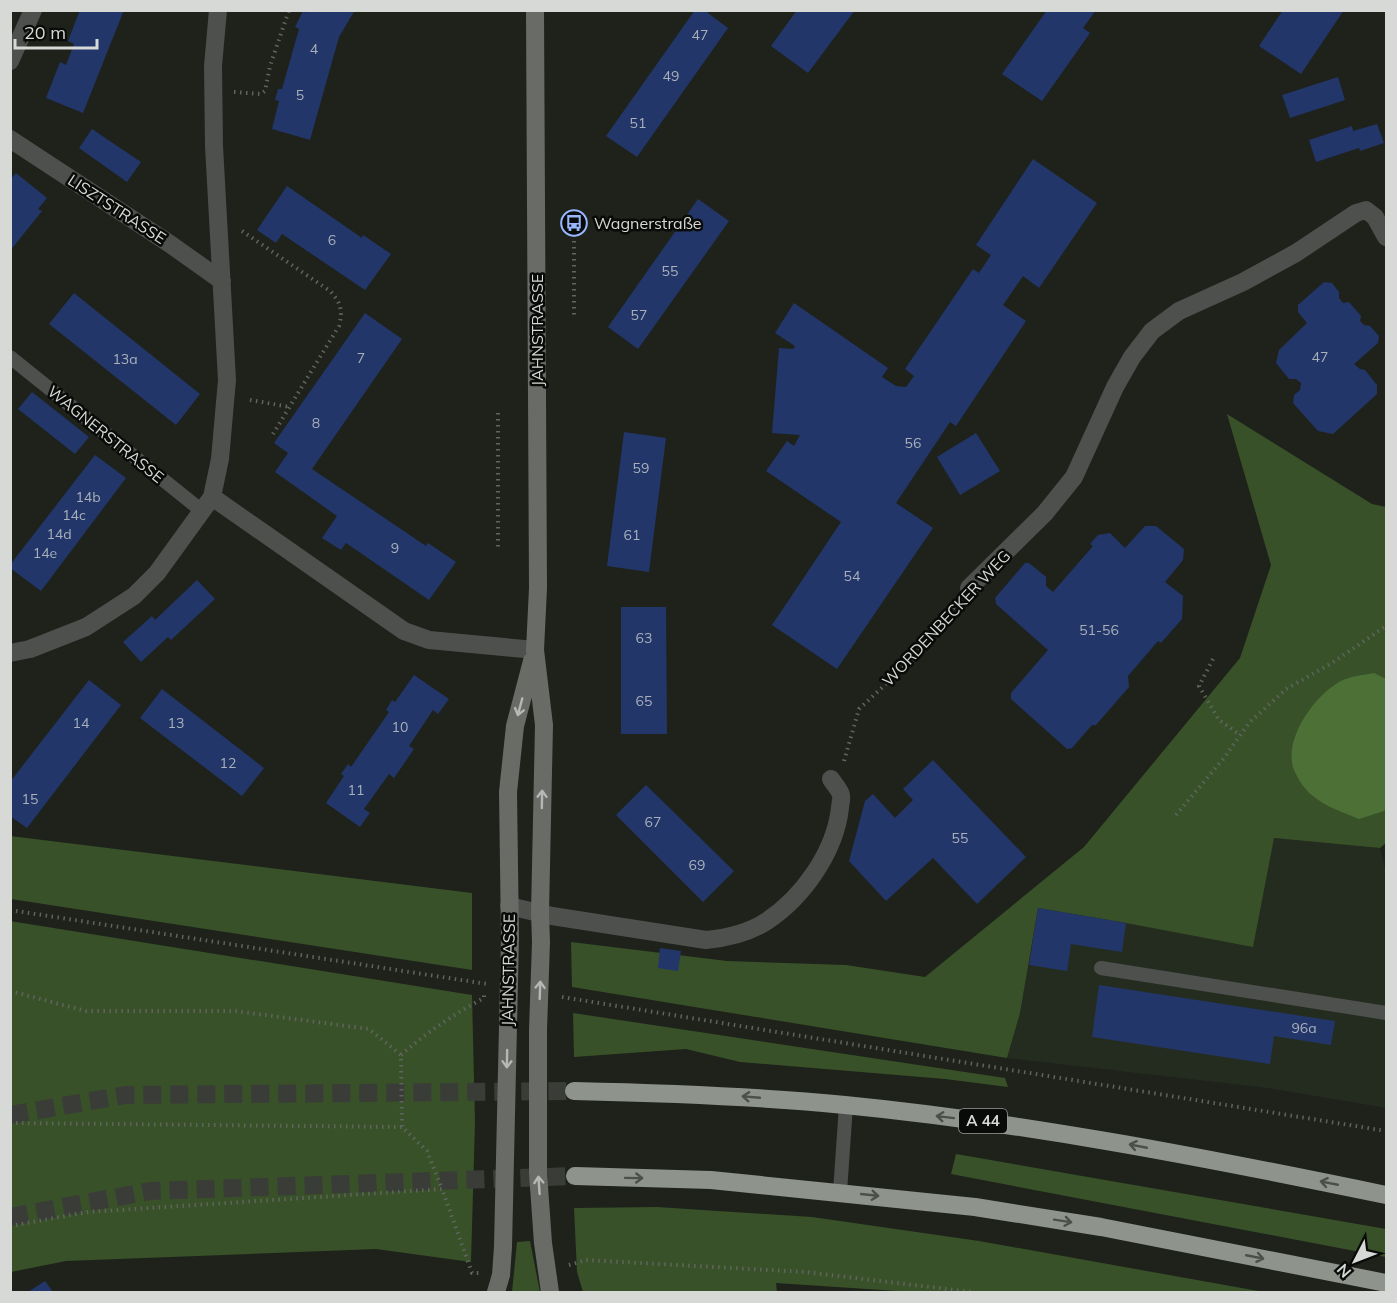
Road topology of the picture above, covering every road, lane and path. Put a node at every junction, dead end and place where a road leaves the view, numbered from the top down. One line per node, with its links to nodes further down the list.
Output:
1 (33, 10): 5 (street)
2 (218, 10): 11 (street)
3 (289, 10): 6 (path)
4 (535, 10): 22 (street, JAHNSTRASSE)
5 (10, 61)
6 (232, 92)
7 (10, 139): 11 (street, LISZTSTRASSE)
8 (574, 223): 12 (path)
9 (239, 229): 15 (path)
10 (1386, 237): 20 (street, WORDENBECKER WEG)
11 (222, 282): 18 (street)
12 (574, 319)
13 (10, 357): 18 (lane, WAGNERSTRASSE)
14 (250, 400): 15 (path)
15 (290, 407): 17 (path)
16 (498, 413): 19 (path)
17 (273, 434)
18 (207, 504): 22 (street, WAGNERSTRASSE); 23 (street)
19 (498, 547)
20 (969, 588): 26 (path, WORDENBECKER WEG)
21 (1385, 627): 25 (path)
22 (535, 650): 28 (street, JAHNSTRASSE, one-way to 28); 29 (street, JAHNSTRASSE, one-way to 22)
23 (10, 653)
24 (1213, 659): 25 (path)
25 (1240, 735): 27 (path)
26 (831, 779): 29 (street)
27 (1176, 815)
28 (509, 906): 29 (street); 49 (street, JAHNSTRASSE, one-way to 49)
29 (540, 913): 50 (street, JAHNSTRASSE, one-way to 29)
30 (1101, 968): 33 (lane)
31 (485, 984): 34 (path)
32 (10, 991): 34 (path)
33 (1386, 1013)
34 (401, 1055): 39 (path)
35 (991, 1068): 40 (path)
36 (574, 1091): 37 (highway, A 44, one-way to 36)
37 (846, 1105): 43 (lane); 44 (highway, A 44, one-way to 37)
38 (10, 1123): 39 (path)
39 (402, 1127): 42 (path)
40 (1386, 1131)
41 (575, 1176): 43 (highway, one-way to 43)
42 (442, 1189): 45 (path); 47 (path)
43 (840, 1192): 48 (highway, one-way to 48)
44 (1386, 1195)
45 (10, 1226)
46 (568, 1265): 51 (path)
47 (480, 1273)
48 (1386, 1283)
49 (496, 1293)
50 (550, 1293)
51 (972, 1293)

